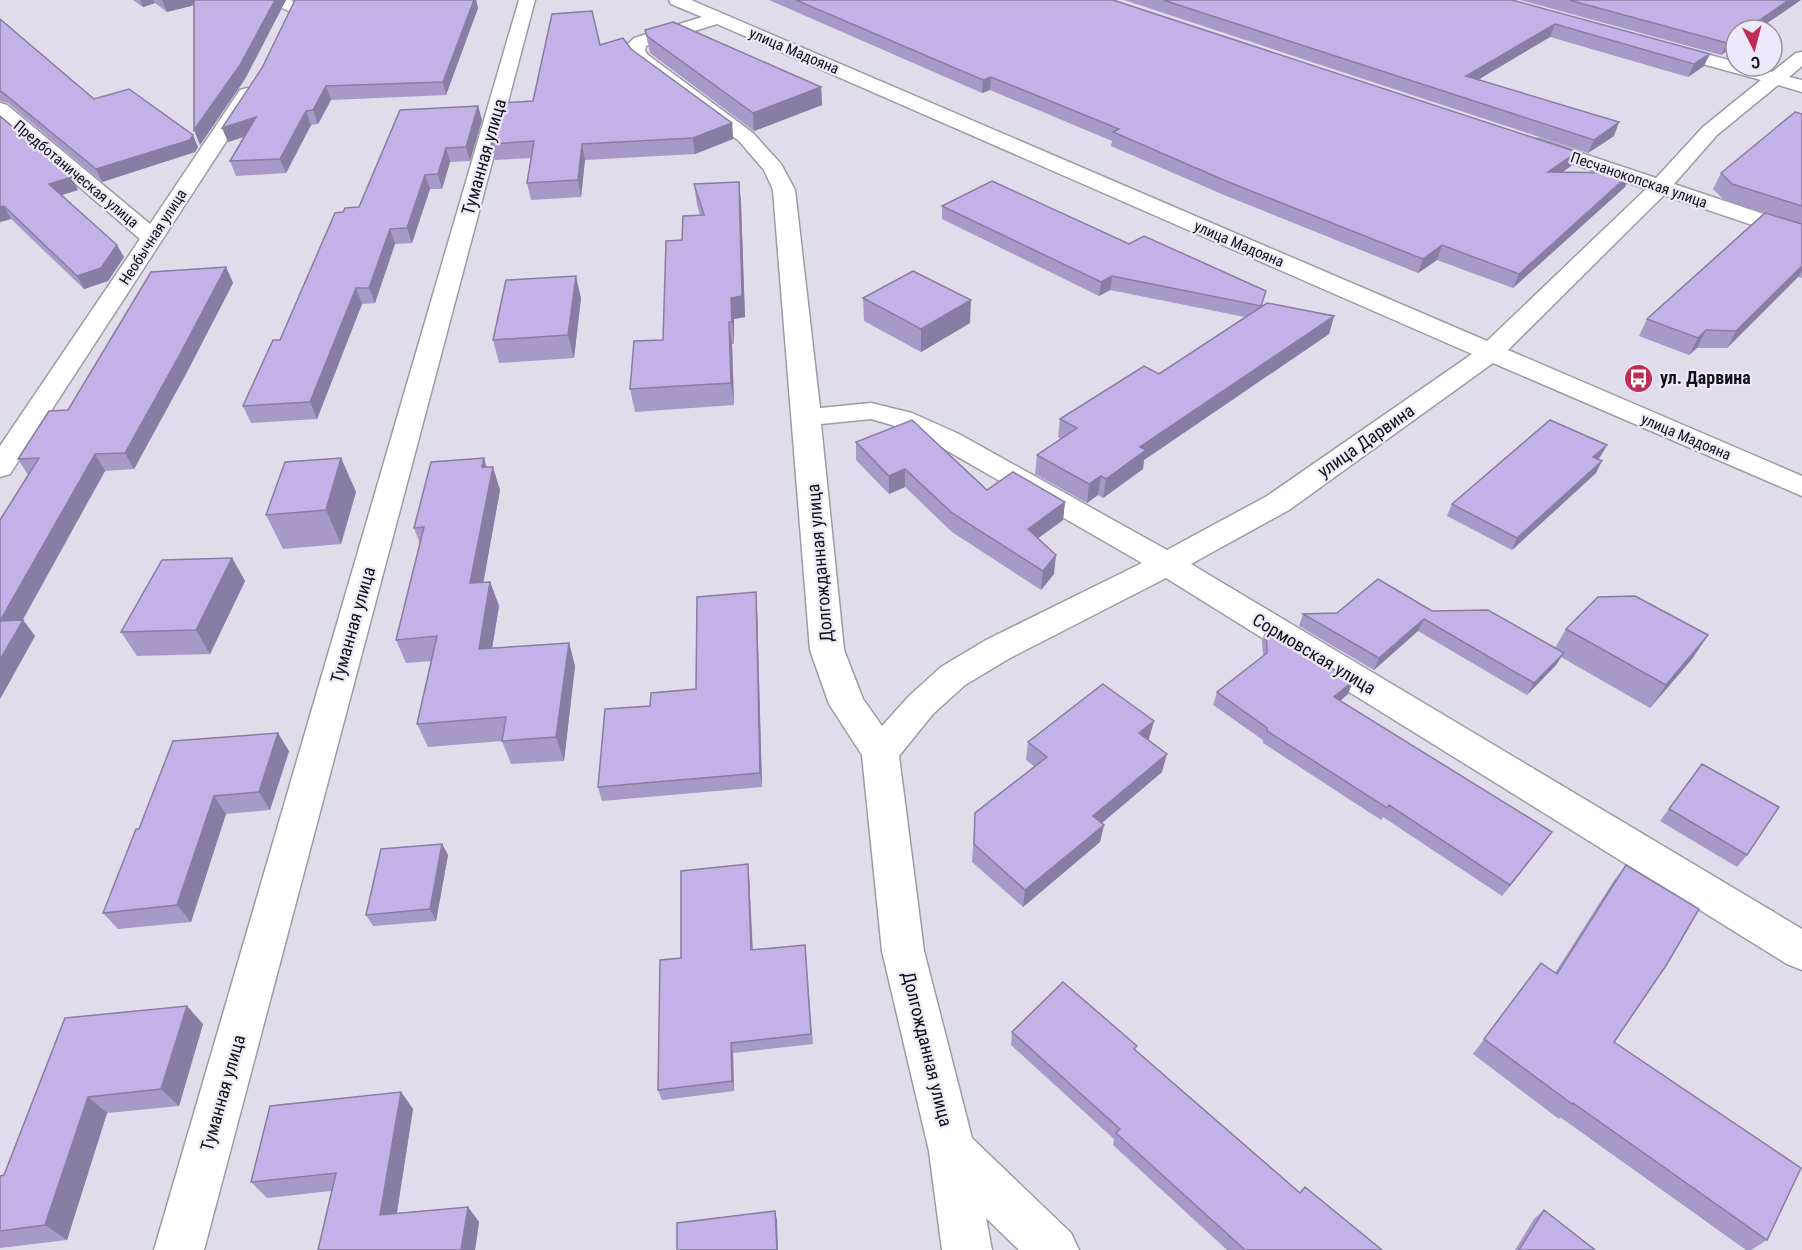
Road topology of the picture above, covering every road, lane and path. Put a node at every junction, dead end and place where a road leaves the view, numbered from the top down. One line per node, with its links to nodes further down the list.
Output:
1 (527, 0): 26 (street, Туманная улица)
2 (677, 0): 4 (street, улица Мадояна)
3 (290, 3): 5 (street)
4 (717, 18): 18 (street, улица Мадояна); 19 (street, Долгожданная улица)
5 (283, 28)
6 (1650, 44): 8 (street)
7 (1802, 57): 9 (street, улица Дарвина)
8 (1724, 64)
9 (1784, 70)
10 (1774, 78): 12 (street); 15 (street, улица Дарвина)
11 (256, 80): 17 (street, Необычная улица)
12 (1802, 86)
13 (0, 109): 17 (street, Предботаническая улица)
14 (1514, 137): 15 (street, Песчанокопская улица)
15 (1659, 188): 16 (street, Песчанокопская улица); 18 (street, улица Дарвина)
16 (1802, 235)
17 (153, 239): 20 (street, Необычная улица)
18 (1490, 353): 21 (street, улица Мадояна); 22 (street, улица Дарвина)
19 (807, 417): 22 (street, Сормовская улица); 23 (street, Долгожданная улица)
20 (0, 468)
21 (1802, 487)
22 (1167, 564): 23 (street, улица Дарвина); 24 (street, Сормовская улица)
23 (880, 753): 25 (street, Долгожданная улица)
24 (1802, 951)
25 (952, 1151): 27 (street, Долгожданная улица); 28 (street)
26 (179, 1250)
27 (967, 1250)
28 (1054, 1250)

